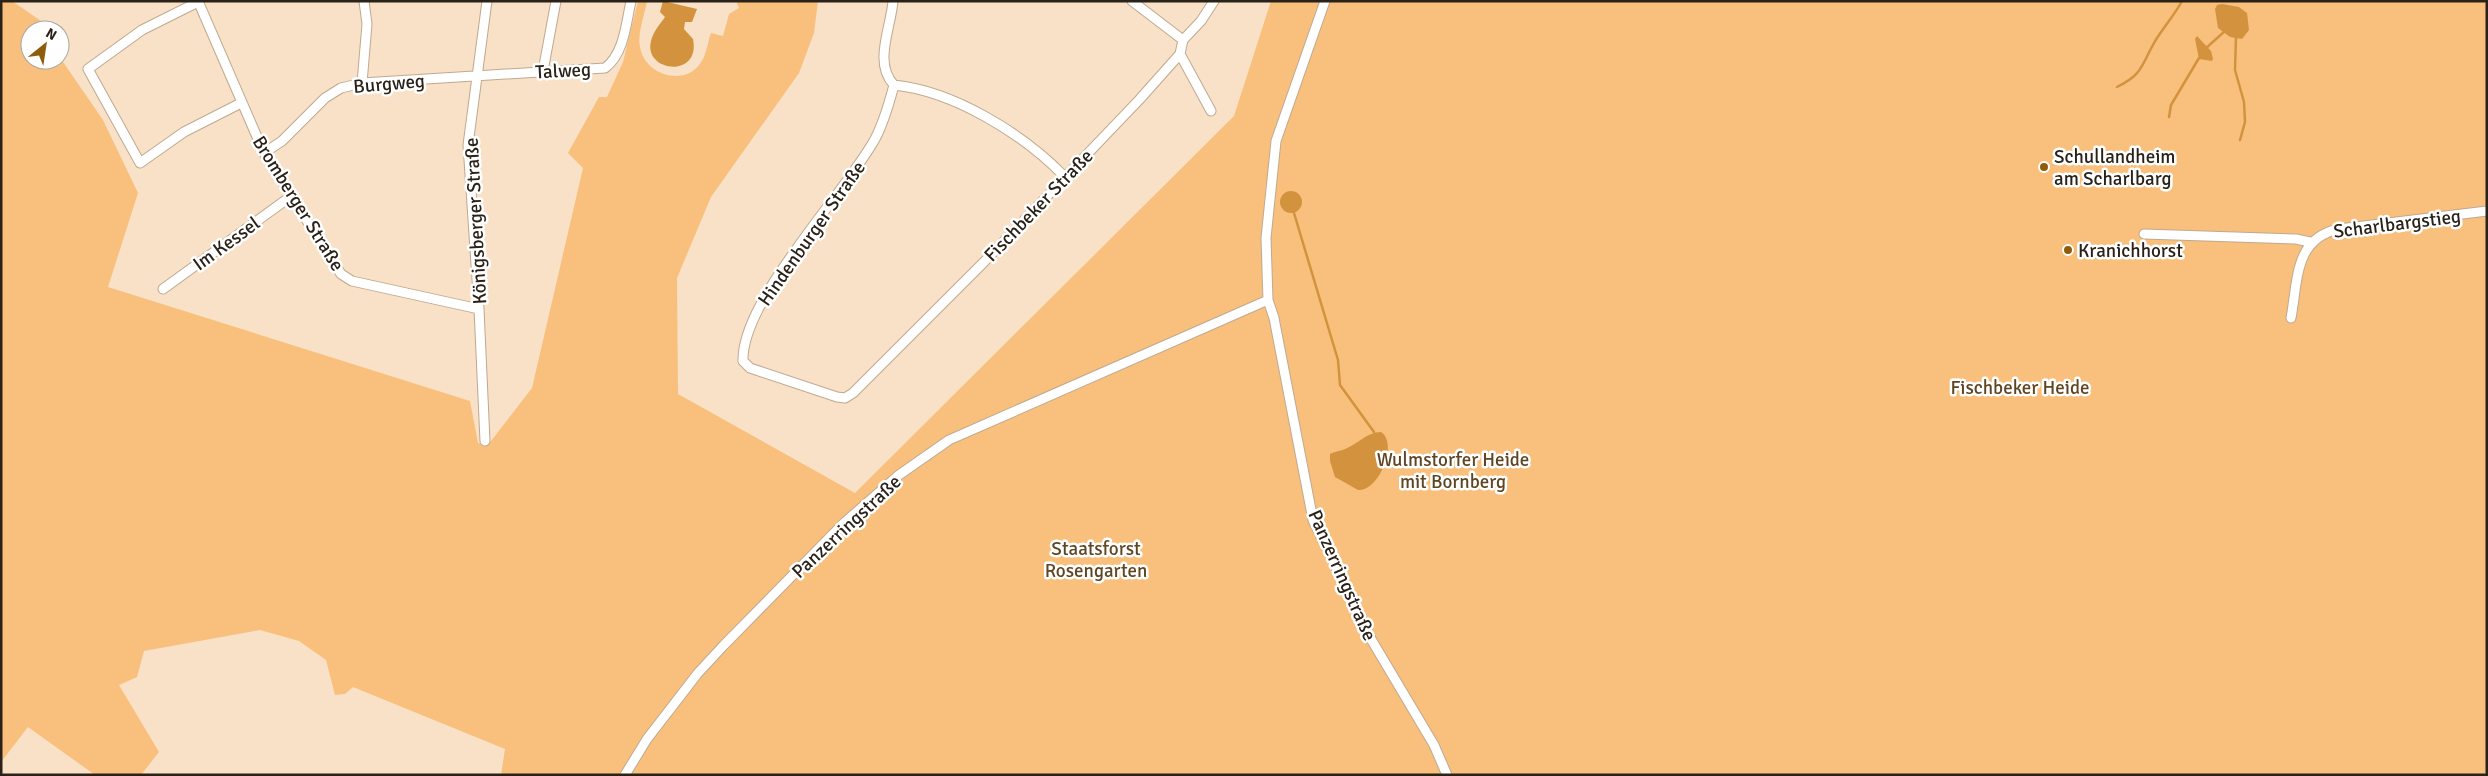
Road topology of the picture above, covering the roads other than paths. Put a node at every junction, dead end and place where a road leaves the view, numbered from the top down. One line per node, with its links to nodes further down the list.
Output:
1 (364, 1): 14 (street)
2 (487, 1): 13 (street, Königsberger Straße)
3 (556, 1): 12 (street)
4 (631, 1): 12 (street, Talweg)
5 (893, 1): 15 (street)
6 (1132, 1): 10 (street)
7 (1214, 1): 10 (street, Fischbeker Straße)
8 (1326, 1): 25 (street, Panzerringstraße)
9 (198, 2): 16 (street, Bromberger Straße); 16 (street)
10 (1183, 40): 11 (street, Fischbeker Straße)
11 (1180, 54): 17 (street); 19 (street, Fischbeker Straße)
12 (543, 70): 13 (street, Talweg)
13 (477, 76): 14 (street, Burgweg); 26 (street, Königsberger Straße)
14 (362, 83): 18 (street, Burgweg)
15 (894, 85): 19 (street); 28 (street, Hindenburger Straße)
16 (241, 103): 18 (street, Bromberger Straße)
17 (1211, 111)
18 (264, 153): 20 (street, Bromberger Straße)
19 (1064, 176): 28 (street, Fischbeker Straße)
20 (290, 197): 24 (street, Im Kessel); 26 (street, Bromberger Straße)
21 (2487, 211): 23 (street, Scharlbargstieg)
22 (2144, 234): 23 (street, Scharlbargstieg)
23 (2310, 242): 27 (street, Scharlbargstieg)
24 (163, 289)
25 (1268, 300): 30 (street, Panzerringstraße); 31 (street, Panzerringstraße)
26 (480, 309): 29 (street, Königsberger Straße)
27 (2291, 318)
28 (845, 398)
29 (485, 441)
30 (626, 775)
31 (1447, 775)

